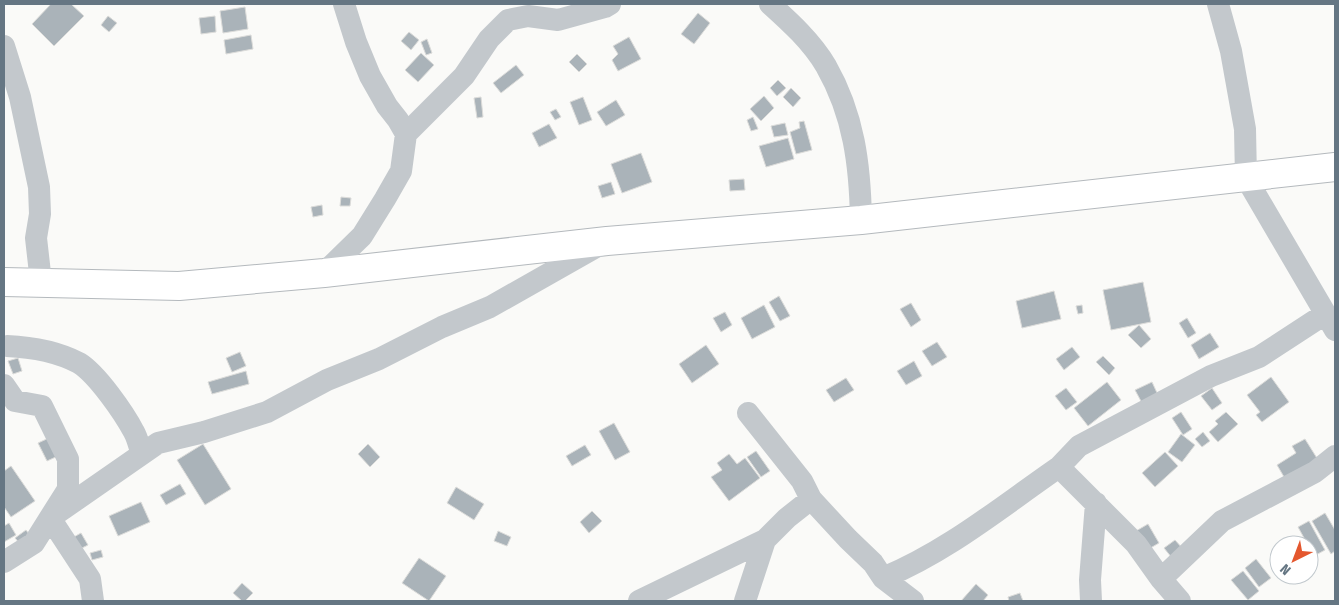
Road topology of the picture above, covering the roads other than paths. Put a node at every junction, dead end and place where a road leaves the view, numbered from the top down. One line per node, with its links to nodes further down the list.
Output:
1 (344, 4): 6 (street)
2 (610, 4): 6 (street)
3 (770, 4): 9 (street)
4 (1218, 4): 8 (street)
5 (4, 46): 13 (street)
6 (406, 134): 11 (street)
7 (1335, 167): 8 (highway)
8 (1246, 178): 9 (highway); 14 (street)
9 (861, 220): 10 (highway)
10 (607, 241): 11 (highway); 18 (street)
11 (324, 272): 13 (highway)
12 (4, 282): 13 (highway)
13 (41, 282)
14 (1330, 322): 20 (street)
15 (5, 347): 18 (street)
16 (4, 385): 23 (street)
17 (748, 412): 21 (street)
18 (142, 454): 23 (street)
19 (1335, 456): 27 (street)
20 (1059, 467): 22 (street); 26 (street)
21 (811, 499): 24 (street); 26 (street)
22 (1096, 503): 27 (street); 32 (street)
23 (50, 518): 25 (street); 28 (street)
24 (765, 540): 29 (street); 30 (street)
25 (4, 562)
26 (882, 578): 31 (street)
27 (1161, 579): 33 (street)
28 (93, 601)
29 (639, 601)
30 (745, 601)
31 (913, 601)
32 (1091, 601)
33 (1180, 601)

